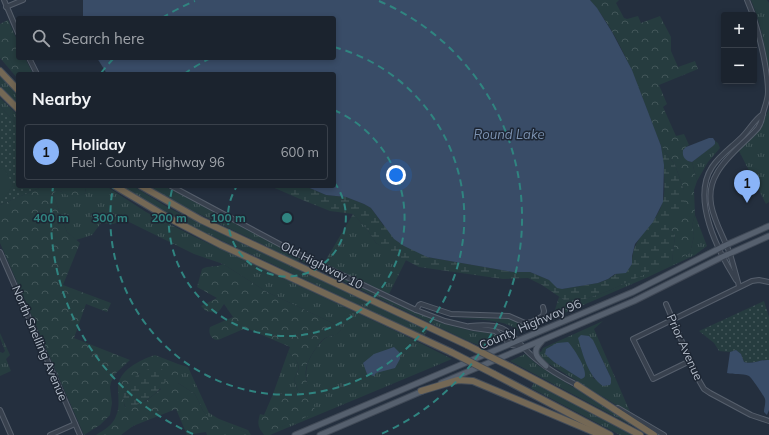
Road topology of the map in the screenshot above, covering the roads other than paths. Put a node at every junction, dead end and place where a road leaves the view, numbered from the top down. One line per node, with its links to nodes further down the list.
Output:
1 (4, 0): 4 (street)
2 (23, 0): 4 (street)
3 (747, 0): 5 (street)
4 (6, 7): 6 (street)
5 (752, 12)
6 (16, 29)
7 (757, 29): 14 (street)
8 (30, 60): 10 (street)
9 (0, 71): 11 (highway)
10 (36, 72)
11 (16, 88)
12 (0, 91): 13 (highway)
13 (16, 107)
14 (763, 114): 15 (street); 16 (street)
15 (723, 153): 16 (street); 23 (street)
16 (729, 158): 22 (street)
17 (118, 188): 54 (highway, bridge)
18 (145, 188): 55 (highway, bridge)
19 (175, 188): 31 (street, Old Highway 10)
20 (769, 226): 22 (main road, County Highway 96)
21 (769, 236): 25 (main road, County Highway 96)
22 (726, 246): 23 (main road, County Highway 96); 25 (street)
23 (719, 249): 26 (street); 35 (main road, County Highway 96)
24 (0, 252): 45 (street, North Snelling Avenue)
25 (729, 253): 26 (main road, County Highway 96); 28 (street)
26 (722, 256): 28 (street); 34 (main road, County Highway 96)
27 (769, 282): 28 (street)
28 (739, 286): 32 (street)
29 (666, 304): 32 (street, Prior Avenue)
30 (543, 307): 31 (street)
31 (416, 310): 33 (street, Old Highway 10)
32 (673, 320): 38 (street, Prior Avenue); 38 (street)
33 (468, 326): 35 (street, Old Highway 10); 36 (street, Old Highway 10)
34 (549, 337): 37 (main road, County Highway 96); 39 (main road)
35 (518, 340): 36 (main road, County Highway 96); 37 (street, Old Highway 10)
36 (509, 343): 37 (street, Old Highway 10); 51 (main road, County Highway 96)
37 (523, 347): 39 (street); 41 (main road, County Highway 96)
38 (690, 361): 44 (street, Prior Avenue)
39 (546, 366): 40 (street)
40 (577, 385): 46 (street); 47 (highway)
41 (421, 391): 52 (main road, County Highway 96); 53 (highway)
42 (0, 410): 48 (street)
43 (648, 419): 46 (street)
44 (769, 421)
45 (75, 424): 49 (street); 50 (street, North Snelling Avenue)
46 (645, 424): 47 (street)
47 (657, 434): 56 (street)
48 (11, 435)
49 (50, 435)
50 (80, 435)
51 (295, 435)
52 (320, 435)
53 (601, 435)
54 (610, 435)
55 (640, 435)
56 (664, 435)

